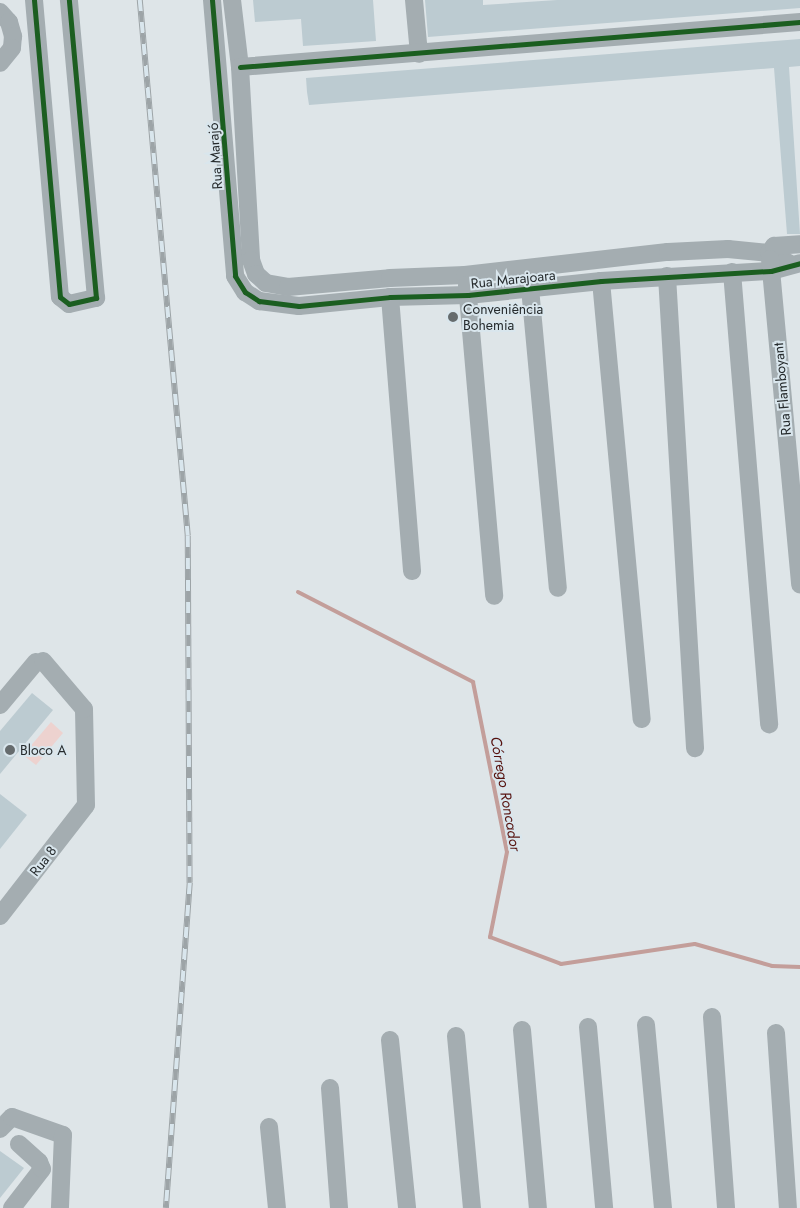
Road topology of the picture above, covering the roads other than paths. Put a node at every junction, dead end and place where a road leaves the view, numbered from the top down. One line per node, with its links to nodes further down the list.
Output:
1 (34, 0): 2 (street)
2 (69, 0)
3 (414, 0): 8 (street)
4 (232, 3): 5 (street); 10 (street)
5 (212, 4): 22 (street, Rua Marajó)
6 (0, 12): 9 (street)
7 (800, 22): 8 (street)
8 (419, 54): 10 (street)
9 (0, 63)
10 (240, 67): 18 (street)
11 (800, 244): 12 (street)
12 (770, 262): 13 (street); 14 (street, Rua Marajoara); 15 (street, Rua Marajoara); 24 (street, Rua Flamboyant)
13 (795, 263)
14 (732, 272): 16 (street, Rua Marajoara); 29 (street)
15 (465, 275): 18 (street, Rua Marajoara); 20 (street)
16 (668, 276): 17 (street, Rua Marajoara); 30 (street)
17 (602, 281): 19 (street, Rua Marajoara); 28 (street)
18 (266, 283): 22 (street)
19 (530, 288): 20 (street, Rua Marajoara); 25 (street)
20 (468, 295): 21 (street, Rua Marajoara); 26 (street)
21 (390, 297): 22 (street, Rua Marajoara); 23 (street)
22 (259, 301)
23 (412, 571)
24 (800, 585)
25 (558, 588)
26 (494, 596)
27 (0, 705): 31 (street, Rua 8)
28 (642, 719)
29 (768, 724)
30 (695, 748)
31 (0, 916)
32 (712, 1017): 52 (street)
33 (646, 1025): 51 (street)
34 (588, 1027): 50 (street)
35 (522, 1030): 49 (street)
36 (776, 1033): 53 (street)
37 (456, 1036): 48 (street)
38 (390, 1040): 47 (street)
39 (330, 1088): 46 (street)
40 (269, 1127): 45 (street)
41 (0, 1129): 44 (street)
42 (19, 1144): 43 (street)
43 (12, 1208)
44 (60, 1208)
45 (277, 1208)
46 (339, 1208)
47 (407, 1208)
48 (472, 1208)
49 (538, 1208)
50 (604, 1208)
51 (663, 1208)
52 (726, 1208)
53 (788, 1208)

